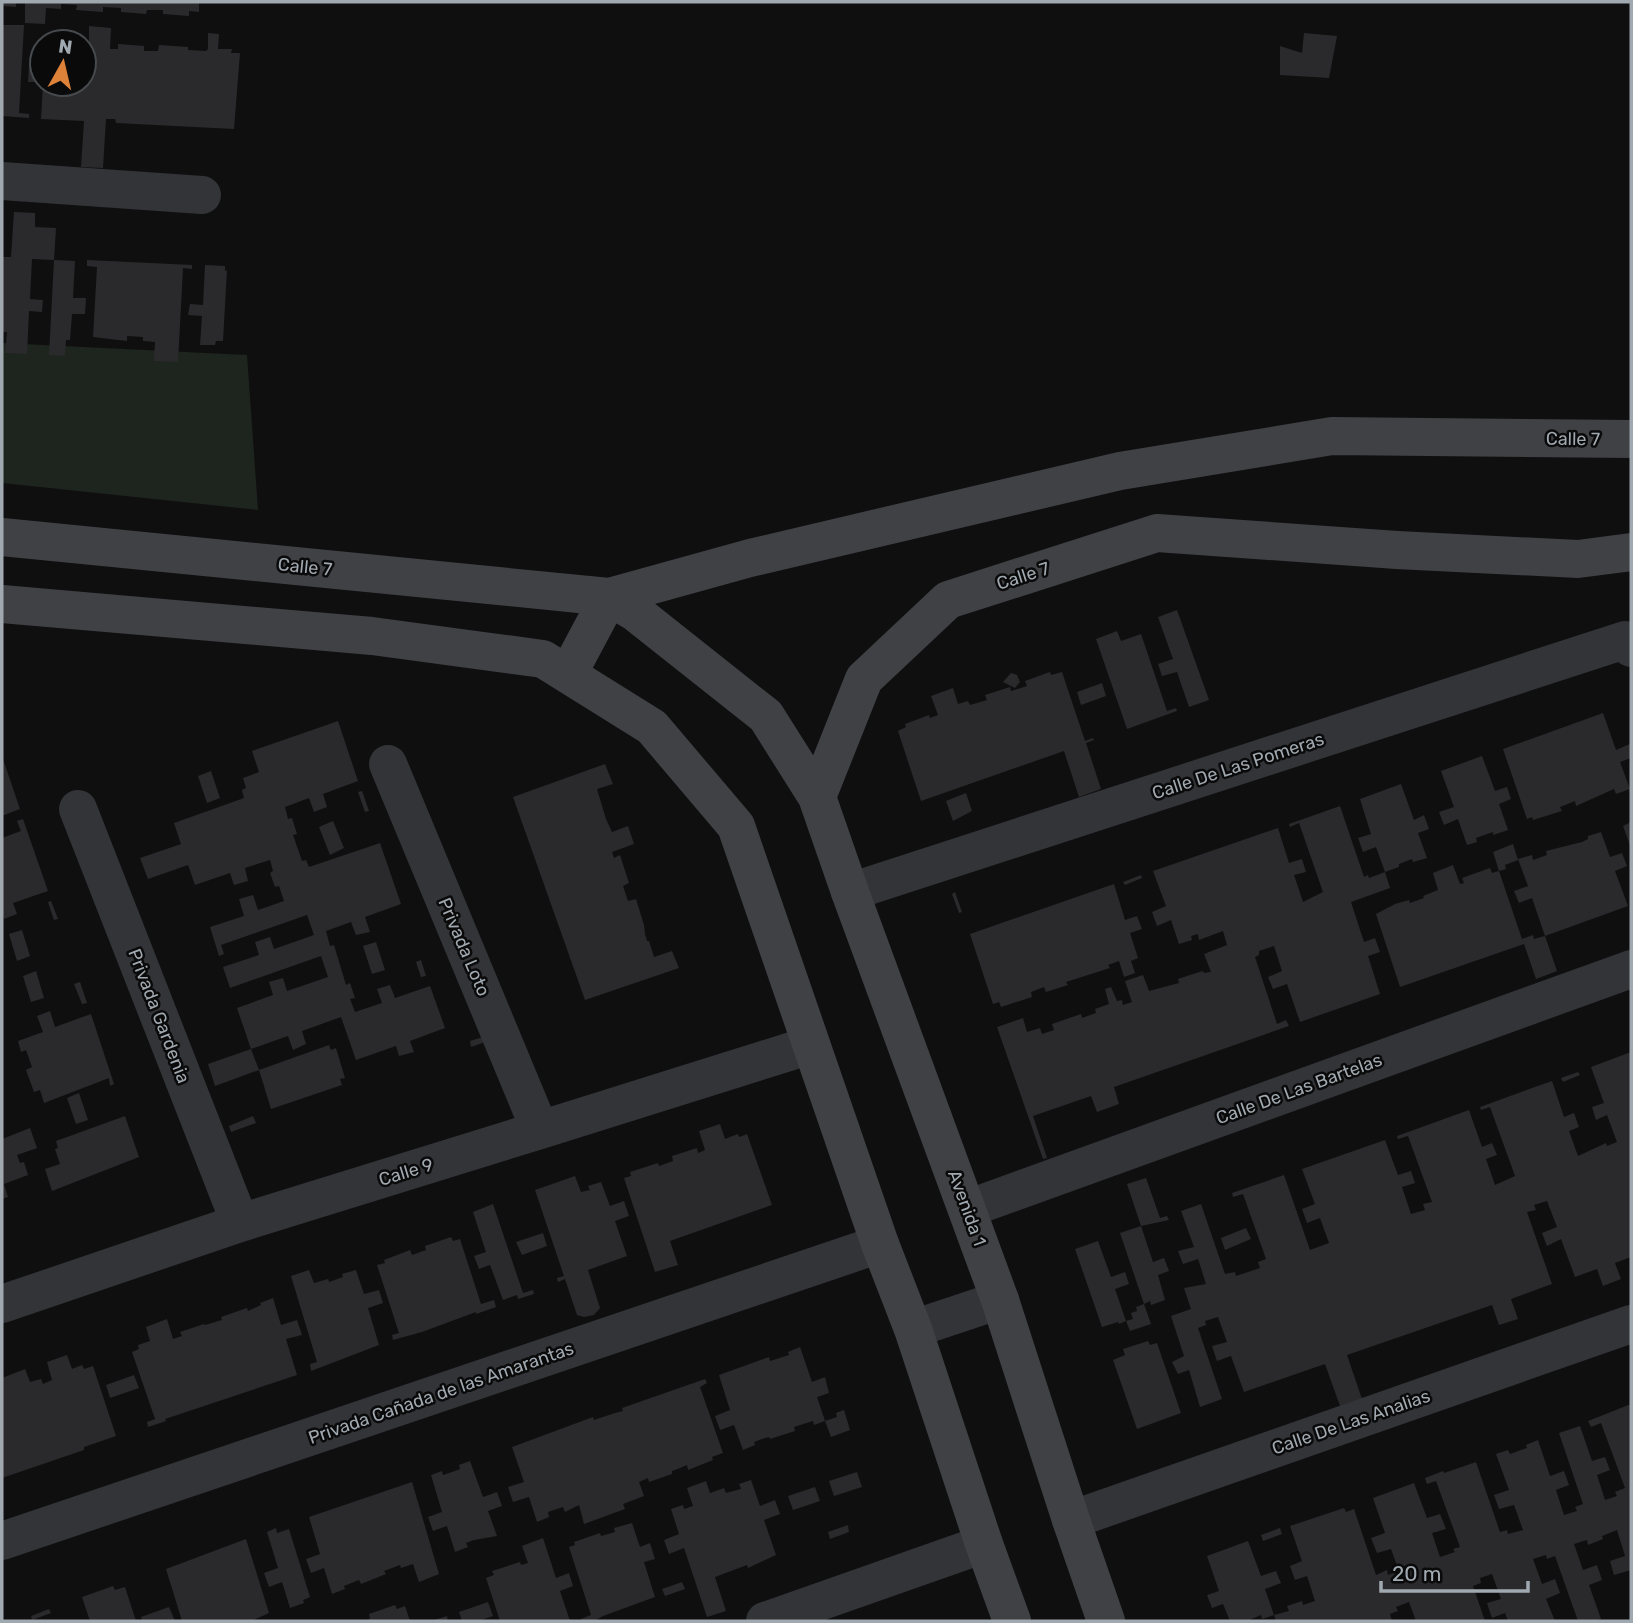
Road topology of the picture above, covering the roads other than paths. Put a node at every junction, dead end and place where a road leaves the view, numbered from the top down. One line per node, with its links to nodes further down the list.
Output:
1 (2, 181): 2 (street)
2 (201, 195)
3 (1631, 439): 6 (main road, Calle 7)
4 (2, 537): 6 (main road, Calle 7)
5 (1631, 552): 11 (main road, Calle 7)
6 (608, 597): 9 (main road); 11 (main road, Calle 7)
7 (2, 604): 9 (main road)
8 (1628, 644): 13 (street, Calle De Las Pomeras)
9 (568, 674): 15 (main road)
10 (388, 764): 16 (street, Privada Loto)
11 (817, 797): 13 (main road, Avenida 1)
12 (78, 809): 18 (street, Privada Gardenia)
13 (850, 891): 17 (main road, Avenida 1)
14 (1631, 970): 17 (street, Calle De Las Bartelas)
15 (811, 1045): 16 (street, Calle 9); 19 (main road)
16 (540, 1130): 18 (street, Calle 9)
17 (967, 1209): 20 (main road, Avenida 1)
18 (240, 1223): 21 (street, Calle 9)
19 (880, 1244): 23 (main road); 25 (street, Privada Cañada de las Amarantas)
20 (1000, 1300): 23 (street); 24 (main road, Avenida 1)
21 (2, 1304)
22 (1631, 1324): 24 (street, Calle De Las Analias)
23 (913, 1329): 26 (main road)
24 (1071, 1520): 29 (main road, Avenida 1)
25 (2, 1541)
26 (984, 1544): 27 (street); 28 (main road)
27 (765, 1621)
28 (1012, 1621)
29 (1106, 1621)

